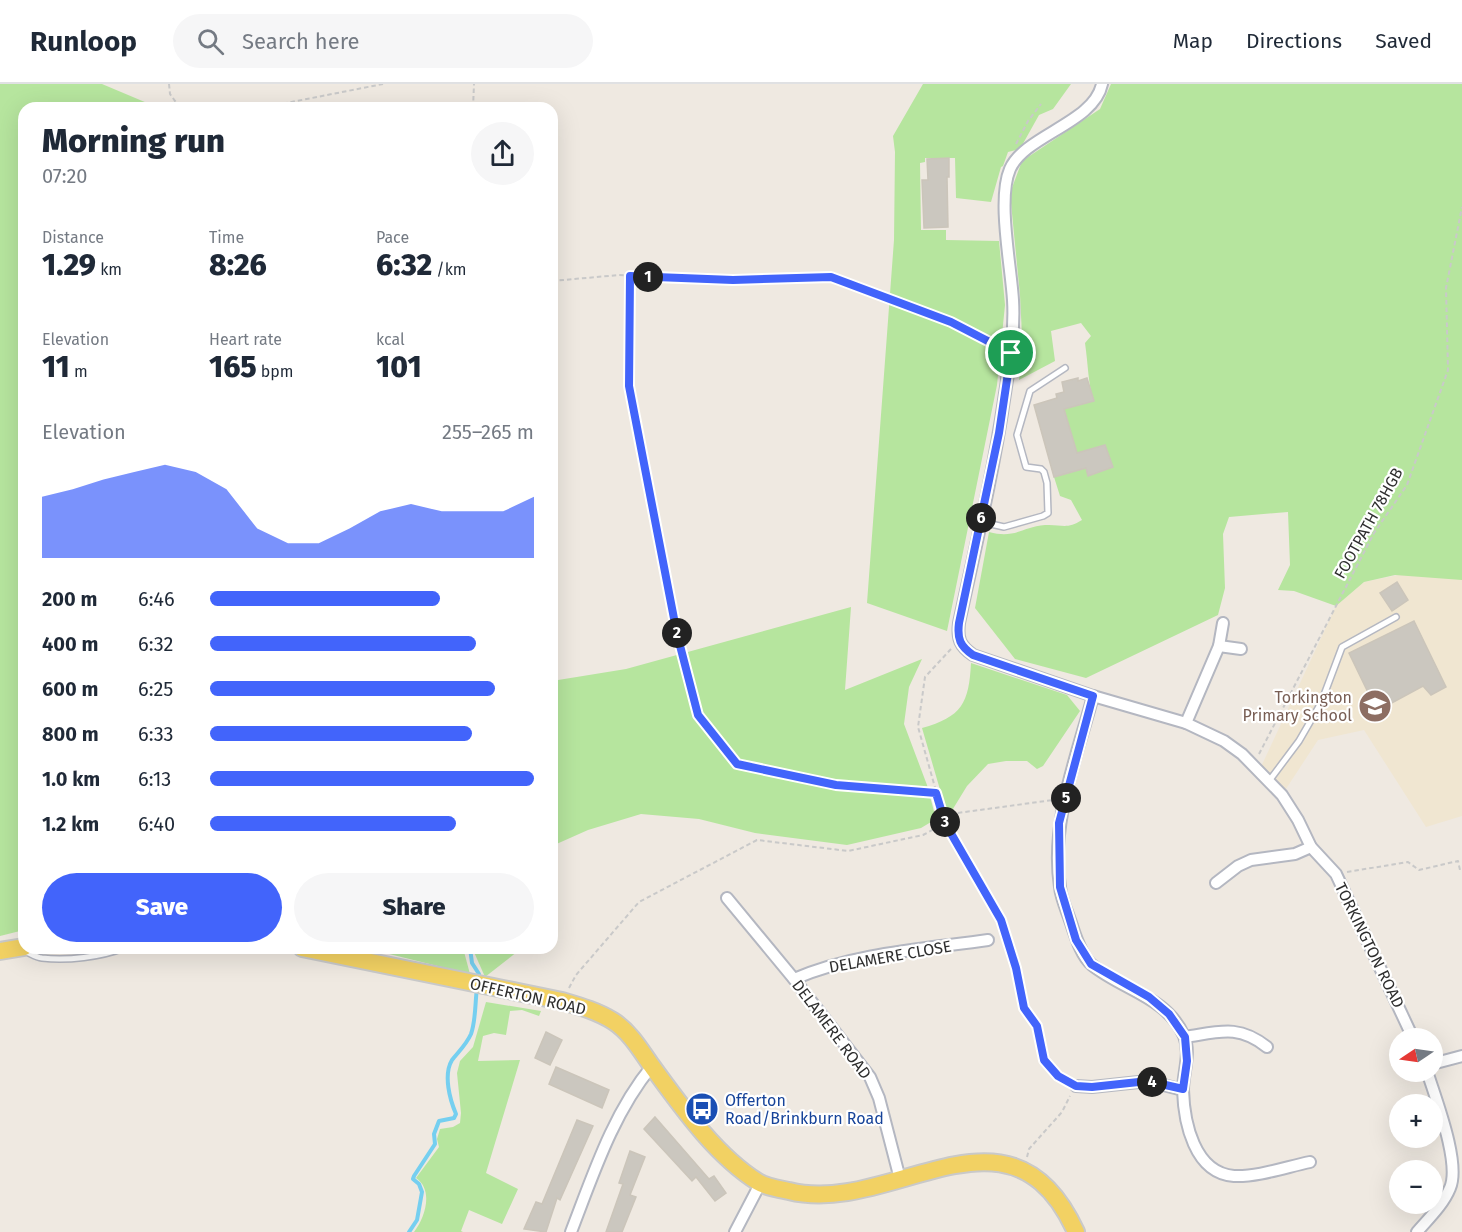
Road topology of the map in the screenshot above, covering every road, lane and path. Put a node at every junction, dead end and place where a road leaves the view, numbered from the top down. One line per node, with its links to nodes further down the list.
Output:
1 (169, 84): 5 (path)
2 (383, 84): 6 (path)
3 (474, 84): 7 (path)
4 (1102, 84): 9 (street)
5 (176, 102)
6 (292, 102)
7 (473, 102)
8 (1041, 104): 9 (path)
9 (1016, 161): 13 (street)
10 (1462, 207): 23 (path, FOOTPATH 78HGB)
11 (630, 276): 12 (path); 13 (path); 25 (path)
12 (558, 280)
13 (1011, 353): 15 (street)
14 (1065, 368): 15 (lane)
15 (980, 522): 18 (street)
16 (1396, 617): 24 (lane)
17 (1223, 622): 19 (street)
18 (958, 641): 21 (street, TORKINGTON ROAD); 25 (path)
19 (1220, 646): 20 (street); 22 (street)
20 (1241, 649)
21 (1093, 696): 22 (street, TORKINGTON ROAD); 26 (street)
22 (1186, 723): 23 (street, TORKINGTON ROAD)
23 (1253, 765): 24 (street, TORKINGTON ROAD)
24 (1269, 781): 29 (street, TORKINGTON ROAD)
25 (936, 793): 27 (path)
26 (1066, 798): 27 (path); 41 (street)
27 (943, 815): 28 (path)
28 (945, 823): 39 (path); 47 (path)
29 (1311, 847): 31 (street, TORKINGTON ROAD); 32 (street)
30 (1462, 870): 31 (path)
31 (1335, 874): 40 (street, TORKINGTON ROAD)
32 (1216, 883)
33 (727, 898): 38 (street, DELAMERE ROAD)
34 (988, 940): 38 (street, DELAMERE CLOSE)
35 (29, 954): 36 (lane)
36 (101, 954)
37 (333, 954): 39 (main road, OFFERTON ROAD)
38 (794, 979): 51 (street, DELAMERE ROAD)
39 (562, 1001): 45 (main road, OFFERTON ROAD)
40 (1408, 1028)
41 (1185, 1037): 42 (street); 48 (street)
42 (1267, 1047)
43 (1462, 1056): 44 (street)
44 (1443, 1061)
45 (652, 1066): 52 (main road, OFFERTON ROAD); 54 (street)
46 (1429, 1082): 53 (street)
47 (1076, 1086): 48 (street); 50 (path)
48 (1183, 1089): 49 (street)
49 (1310, 1162)
50 (1024, 1171): 51 (main road, OFFERTON ROAD); 56 (main road, OFFERTON ROAD)
51 (900, 1179): 52 (main road, OFFERTON ROAD)
52 (760, 1184): 55 (street)
53 (1456, 1187): 57 (street)
54 (571, 1232)
55 (735, 1232)
56 (1076, 1232)
57 (1417, 1232)

